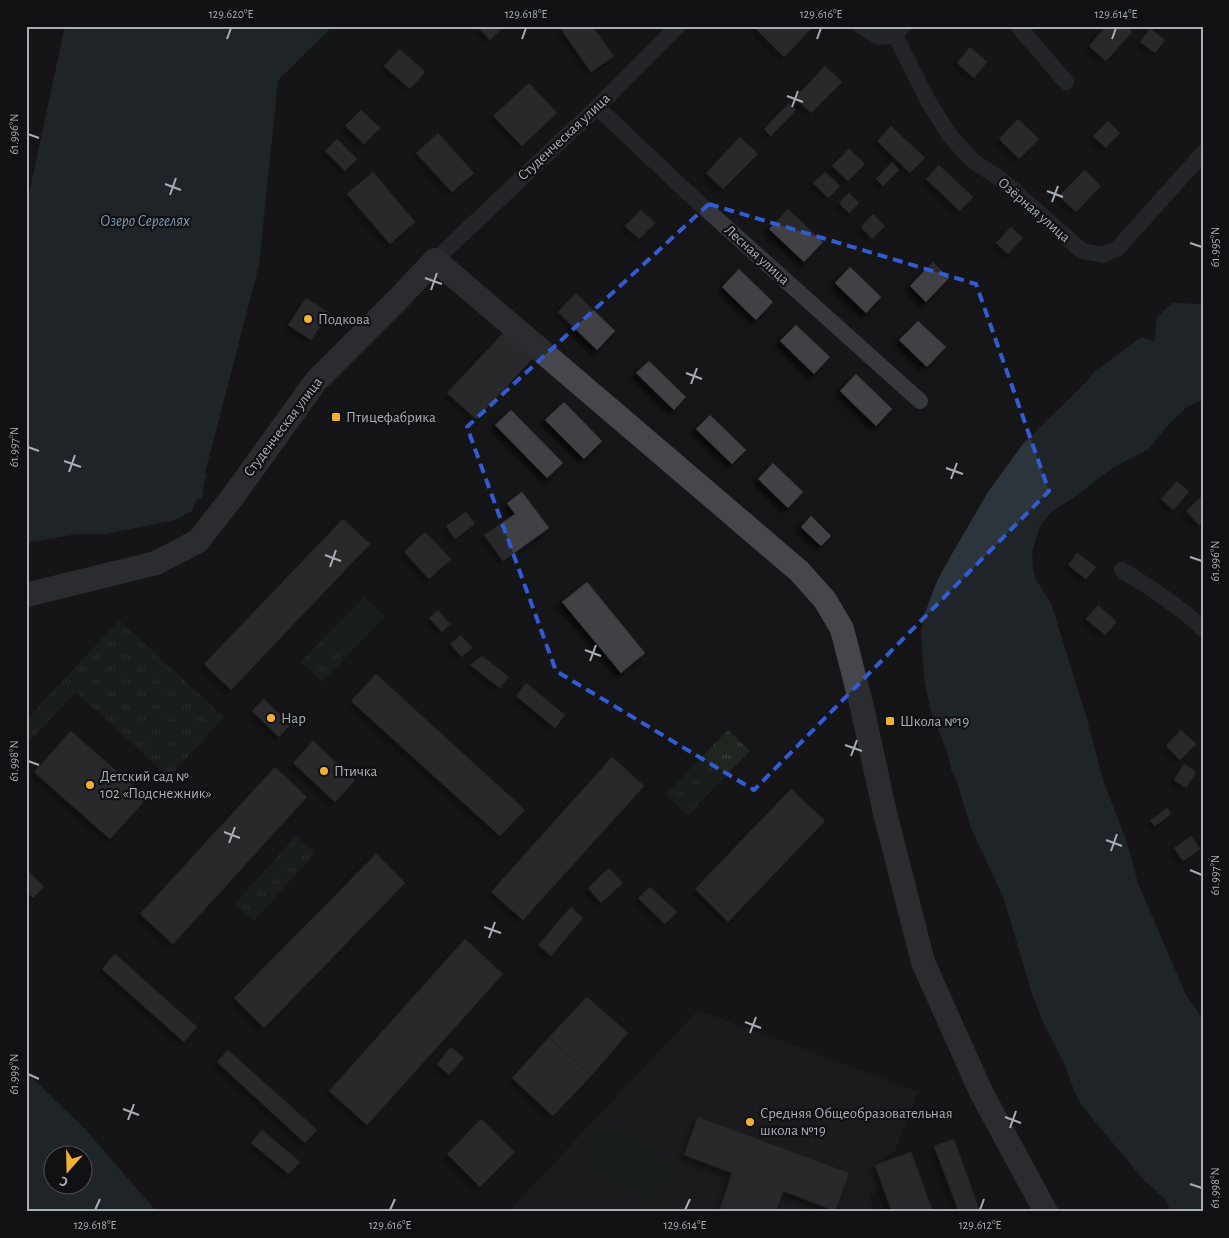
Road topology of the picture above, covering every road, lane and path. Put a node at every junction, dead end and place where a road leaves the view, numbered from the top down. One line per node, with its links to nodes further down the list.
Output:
1 (678, 26): 6 (street, Студенческая улица)
2 (861, 26): 4 (street)
3 (1018, 26): 5 (street)
4 (899, 30): 7 (street, Озёрная улица)
5 (1066, 82)
6 (597, 107): 8 (street, Студенческая улица); 9 (street, Лесная улица)
7 (1203, 153)
8 (435, 260): 11 (street, Студенческая улица); 13 (street)
9 (920, 401)
10 (1122, 570): 12 (street)
11 (26, 595)
12 (1203, 629)
13 (1046, 1212)

